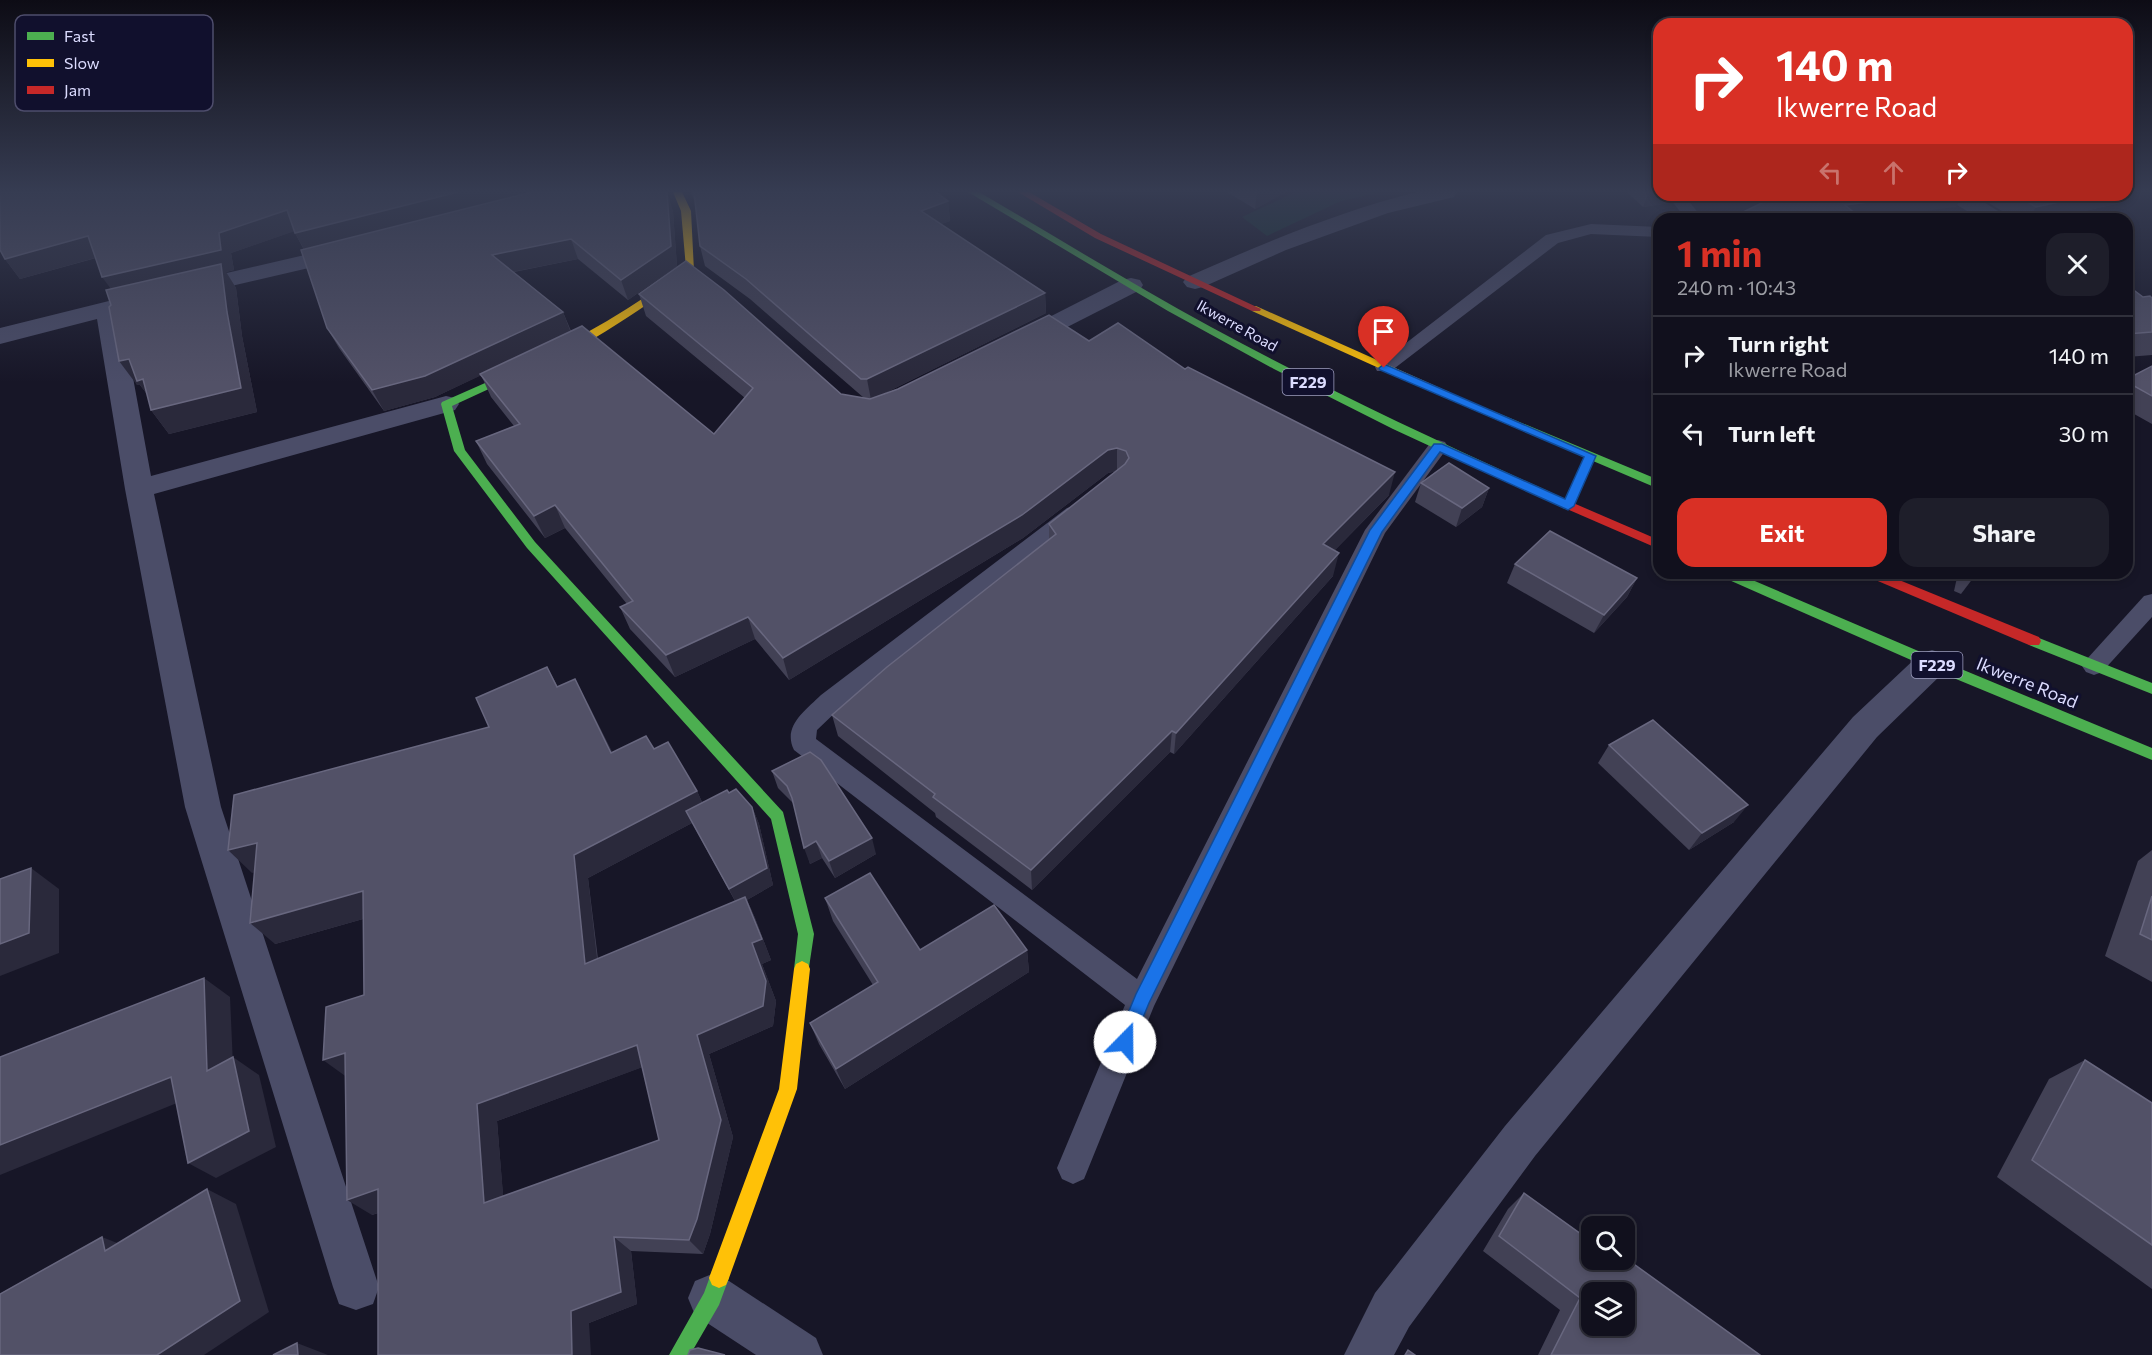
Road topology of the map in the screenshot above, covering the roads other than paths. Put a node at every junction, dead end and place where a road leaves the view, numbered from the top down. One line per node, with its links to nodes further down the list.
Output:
1 (334, 255): 9 (street)
2 (695, 255): 13 (main road)
3 (1080, 255): 8 (main road, Ikwerre Road / F229)
4 (1139, 255): 7 (main road, F229)
5 (1255, 255): 7 (street)
6 (1531, 255): 12 (lane)
7 (1195, 282): 12 (main road, F229)
8 (1131, 285): 11 (street); 14 (main road, Ikwerre Road / F229)
9 (108, 308): 10 (street); 17 (street)
10 (0, 336)
11 (1001, 351)
12 (1384, 368): 15 (main road, F229)
13 (446, 404): 17 (street); 31 (main road)
14 (1438, 447): 19 (main road, Ikwerre Road / F229); 28 (lane)
15 (1590, 456): 16 (main road, F229); 19 (main road)
16 (1653, 482)
17 (139, 489): 30 (street)
18 (1089, 502): 28 (lane)
19 (1568, 506): 20 (main road, Ikwerre Road / F229)
20 (1653, 542)
21 (1738, 579): 24 (main road, Ikwerre Road / F229)
22 (1884, 579): 25 (main road)
23 (2152, 602): 25 (lane)
24 (1932, 663): 27 (main road, Ikwerre Road / F229); 34 (street)
25 (2094, 666): 26 (main road)
26 (2152, 689)
27 (2152, 754)
28 (1142, 999): 29 (lane)
29 (1072, 1168)
30 (356, 1287)
31 (712, 1298): 32 (main road); 33 (street)
32 (679, 1355)
33 (799, 1355)
34 (1368, 1355)

